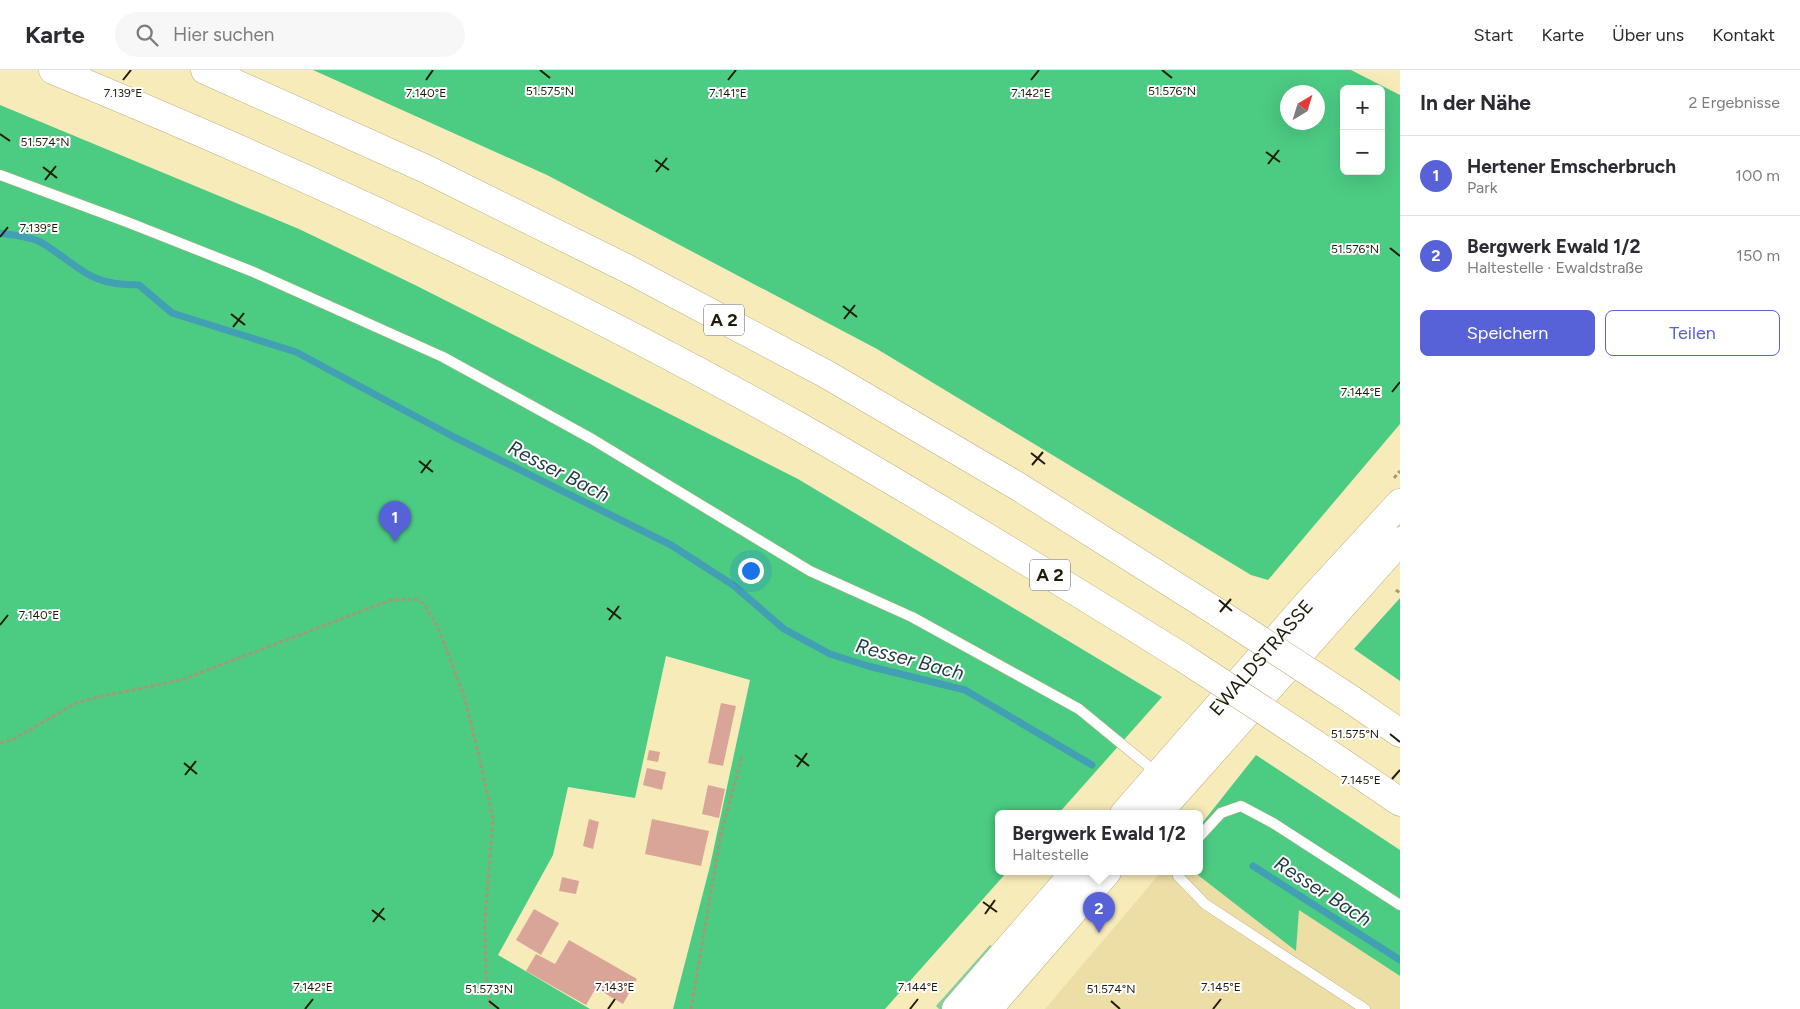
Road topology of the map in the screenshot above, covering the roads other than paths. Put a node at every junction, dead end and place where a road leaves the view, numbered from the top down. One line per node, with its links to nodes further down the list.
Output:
1 (54, 70): 8 (main road, A 2, bridge)
2 (205, 70): 6 (main road, A 2, bridge)
3 (0, 175): 7 (lane)
4 (1400, 503): 7 (main road, EWALDSTRASSE)
5 (1400, 541): 10 (main road, EWALDSTRASSE)
6 (1400, 732)
7 (1158, 775): 9 (main road, EWALDSTRASSE)
8 (1400, 802)
9 (1127, 810)
10 (1161, 810)
11 (1203, 833): 15 (lane)
12 (1072, 875): 16 (main road)
13 (1104, 875): 17 (main road)
14 (1178, 875): 18 (lane)
15 (1400, 905)
16 (956, 1009)
17 (988, 1009)
18 (1365, 1009)

